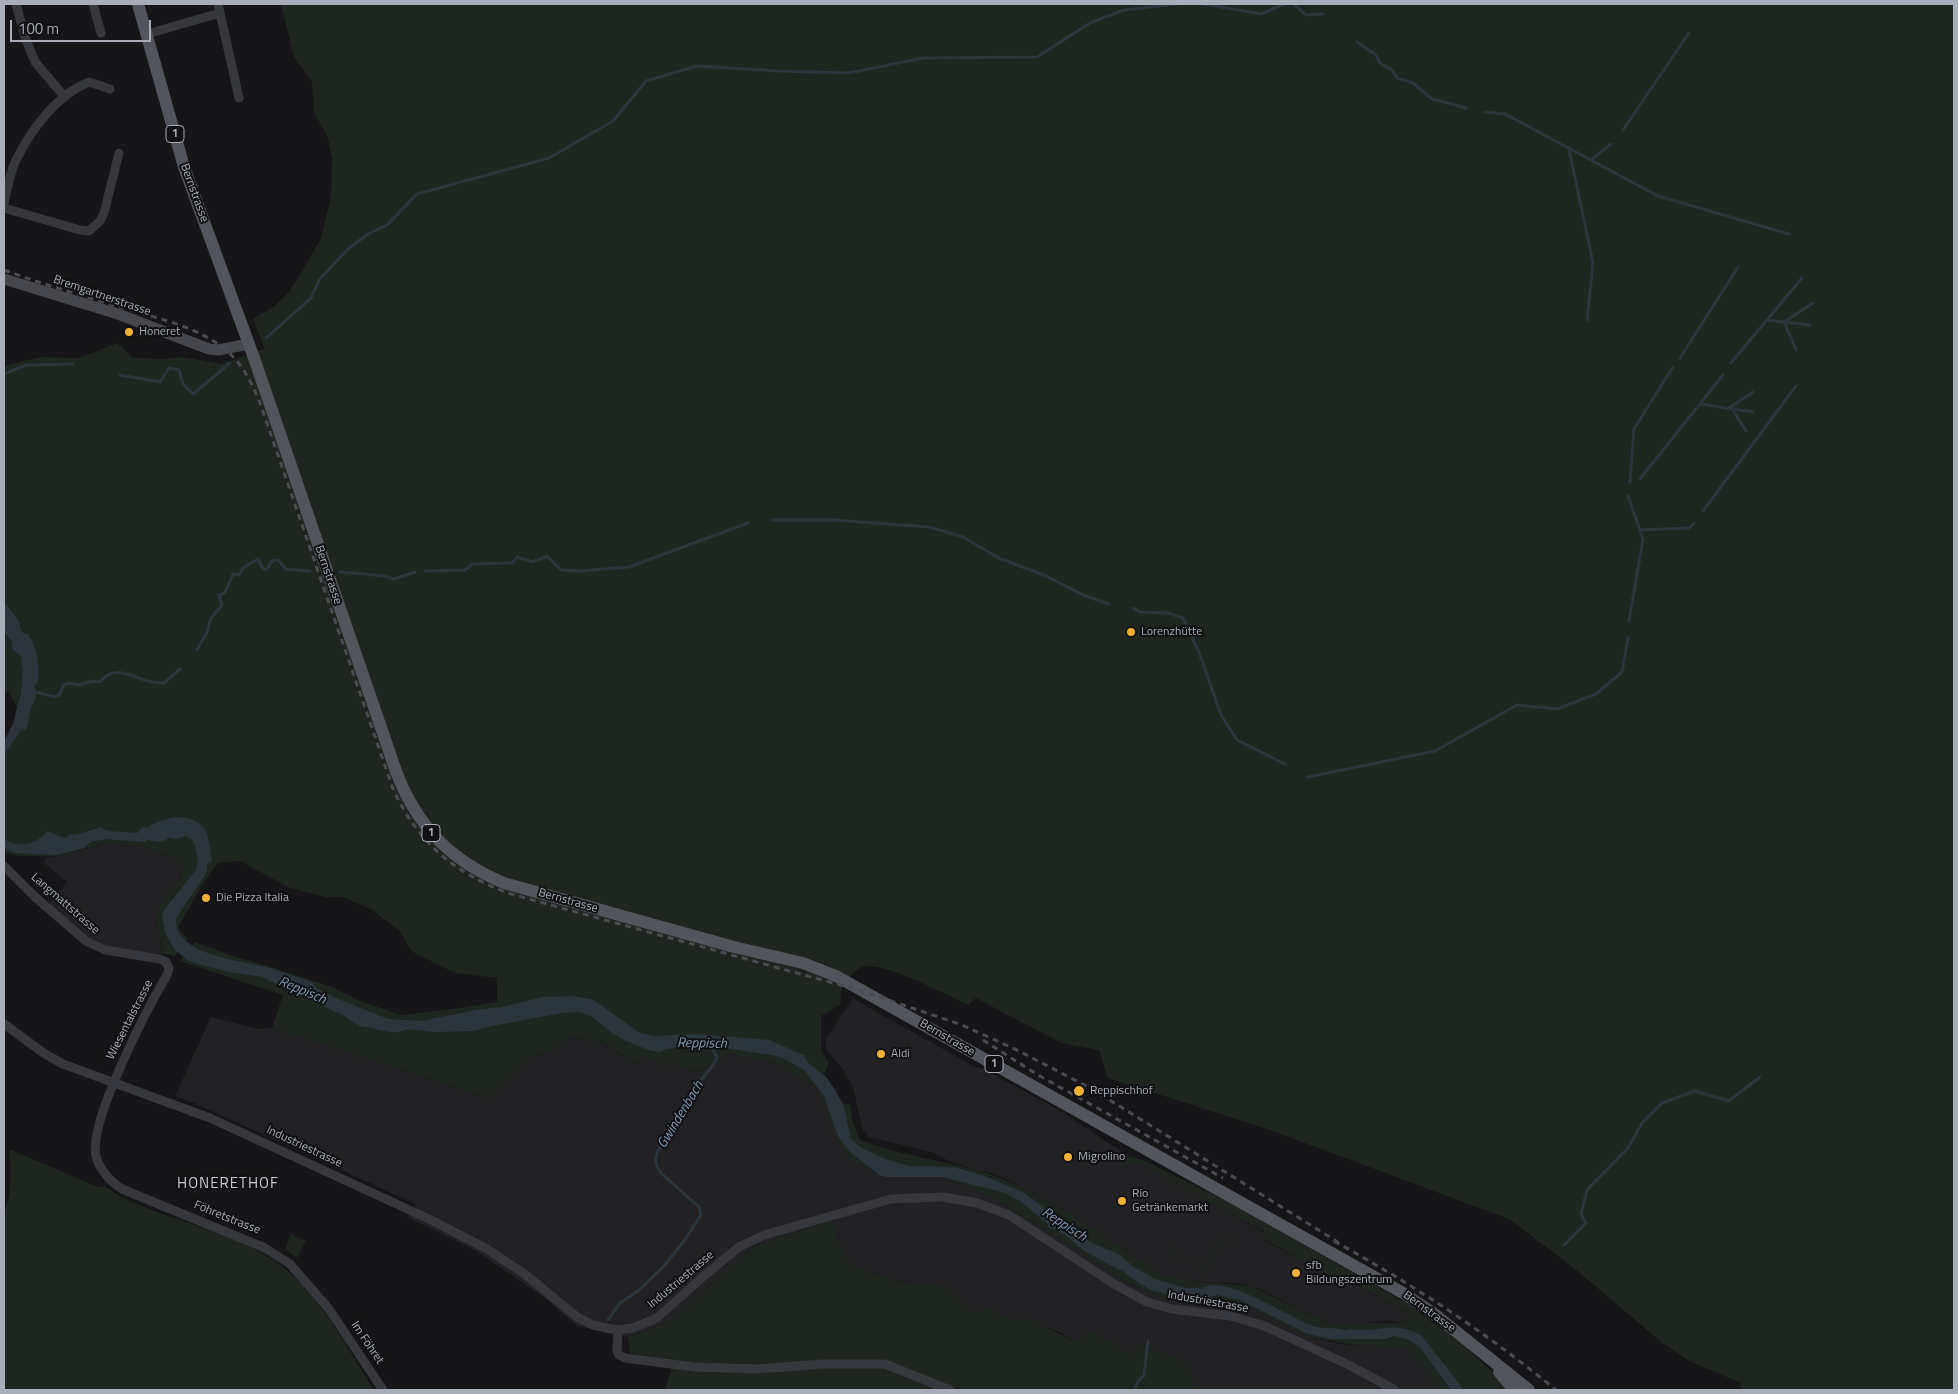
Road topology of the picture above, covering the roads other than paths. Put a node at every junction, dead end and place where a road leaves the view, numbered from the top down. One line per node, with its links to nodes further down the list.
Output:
1 (16, 4): 8 (street)
2 (93, 4): 5 (street)
3 (138, 4): 6 (main road, Bernstrasse / 1)
4 (219, 8): 6 (street); 9 (street)
5 (101, 33)
6 (147, 34): 14 (main road, Bernstrasse / 1)
7 (110, 89): 8 (street)
8 (64, 96): 11 (street)
9 (239, 98)
10 (119, 153): 12 (street)
11 (4, 203)
12 (4, 208)
13 (4, 278): 14 (main road, Bremgartnerstrasse)
14 (249, 344): 21 (main road, Bernstrasse / 1)
15 (4, 866): 16 (street, Langmattstrasse)
16 (169, 968): 18 (street, Wiesentalstrasse)
17 (4, 1024): 18 (street, Industriestrasse)
18 (113, 1084): 19 (street, Föhretstrasse); 20 (street, Industriestrasse)
19 (329, 1309): 22 (street, Im Föhret)
20 (618, 1330): 23 (street); 24 (street, Industriestrasse)
21 (1489, 1360): 25 (main road, Bernstrasse / 1); 26 (main road, Bernstrasse / 1)
22 (383, 1390)
23 (950, 1390)
24 (1395, 1390)
25 (1514, 1390)
26 (1529, 1390)

